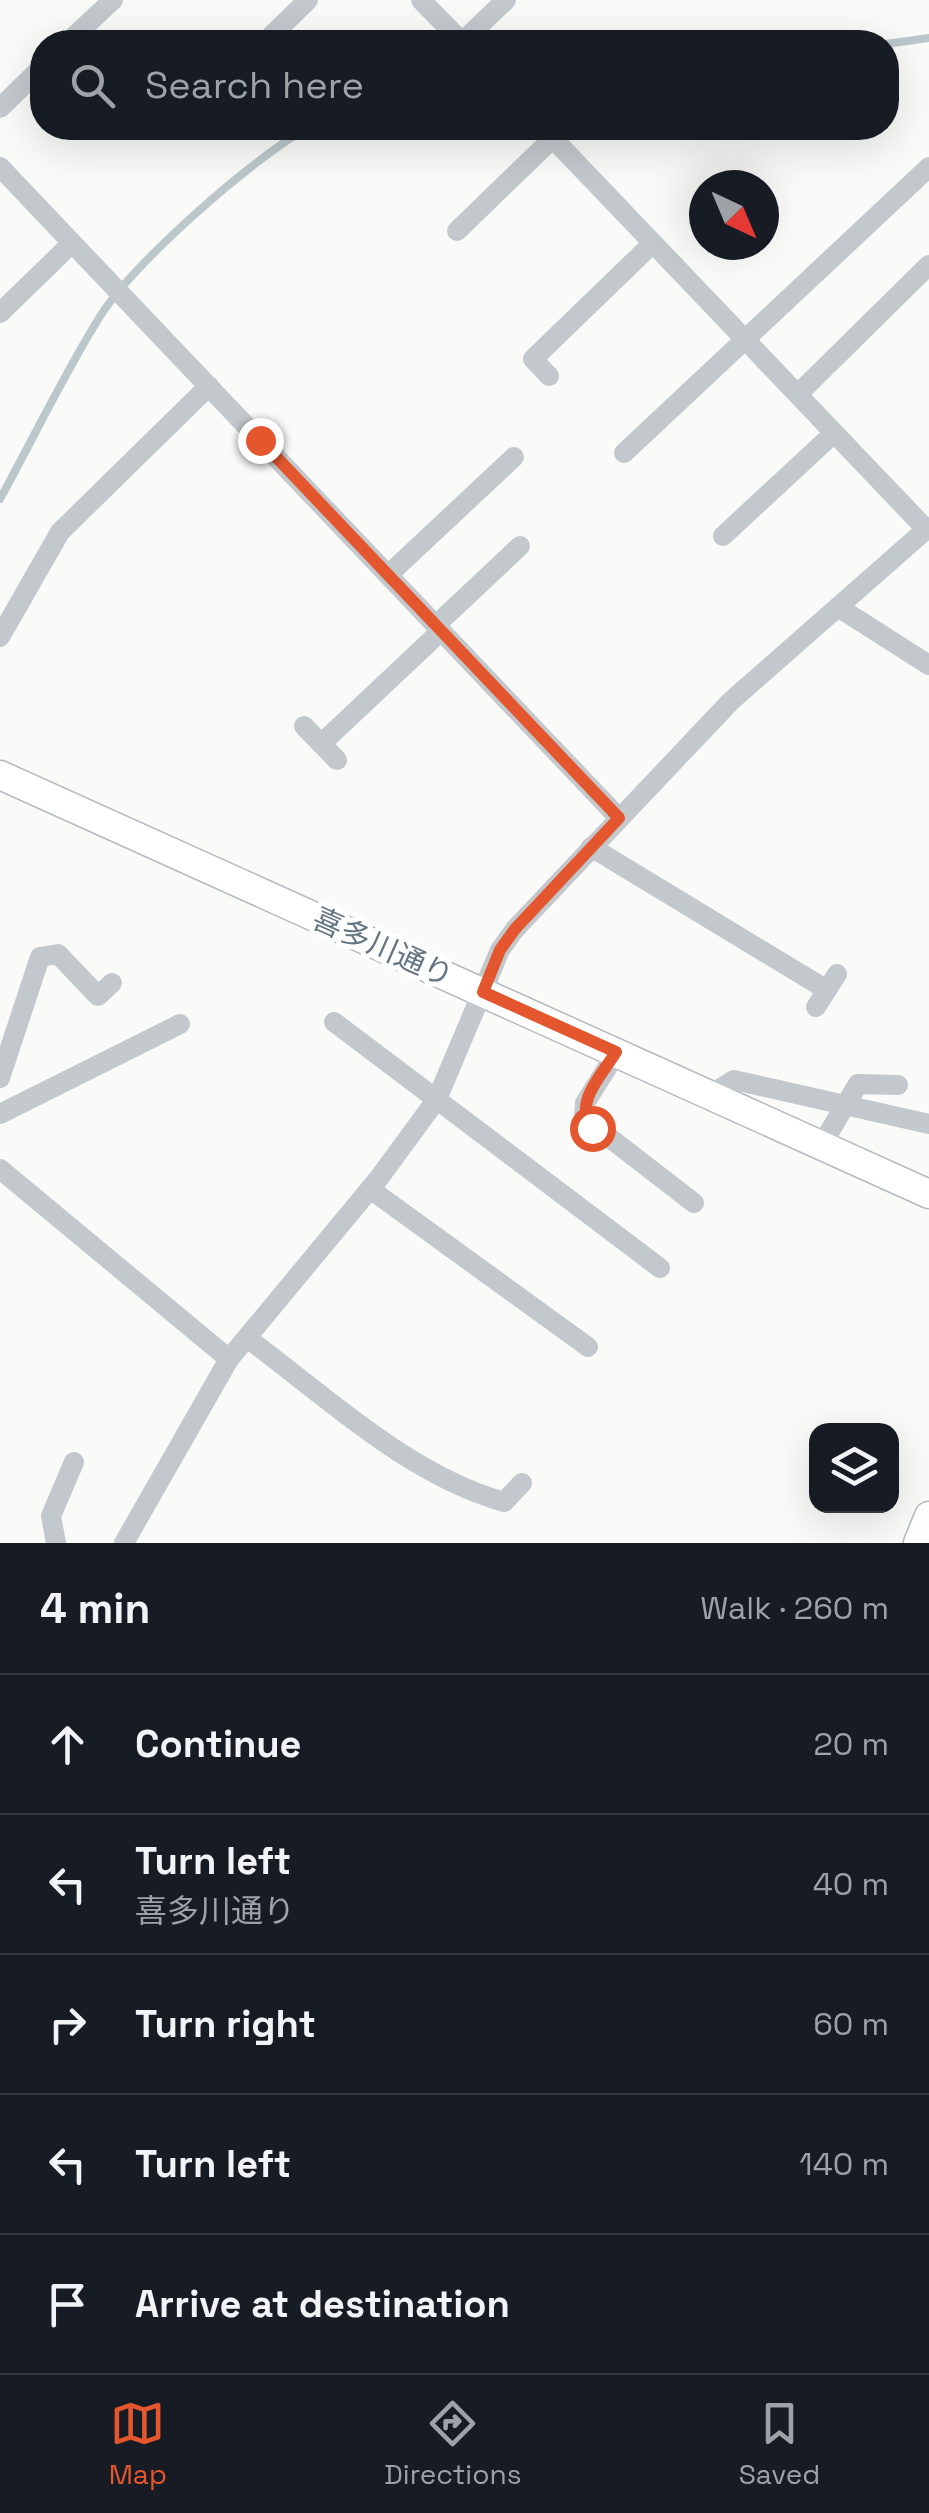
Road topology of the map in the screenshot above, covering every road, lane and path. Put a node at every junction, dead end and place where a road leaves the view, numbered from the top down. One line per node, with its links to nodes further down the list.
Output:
1 (113, 0): 5 (street)
2 (308, 0): 6 (street)
3 (421, 0): 7 (street)
4 (506, 0): 8 (street)
5 (81, 30)
6 (277, 30)
7 (450, 30)
8 (475, 30)
9 (30, 79): 10 (street)
10 (0, 108)
11 (542, 140): 15 (street)
12 (555, 140): 17 (street)
13 (929, 166): 20 (street)
14 (0, 167): 16 (street)
15 (457, 231)
16 (72, 243): 19 (street); 22 (street)
17 (653, 243): 20 (street); 21 (street)
18 (929, 265): 23 (street)
19 (0, 312)
20 (744, 339): 23 (street); 25 (street)
21 (549, 376)
22 (209, 386): 30 (street); 33 (street)
23 (798, 394): 24 (street)
24 (834, 433): 27 (street); 28 (street)
25 (624, 453)
26 (514, 457): 30 (street)
27 (926, 534): 31 (street)
28 (723, 536)
29 (520, 546): 32 (street)
30 (388, 575): 32 (street)
31 (838, 607): 34 (street); 39 (street)
32 (439, 628): 36 (street); 39 (street)
33 (0, 637)
34 (929, 665)
35 (304, 726): 36 (street)
36 (321, 744): 37 (street)
37 (338, 760)
38 (0, 775): 43 (street, 喜多川通り)
39 (619, 818): 40 (street)
40 (591, 847): 42 (street); 43 (street)
41 (112, 983): 47 (street)
42 (827, 991)
43 (483, 992): 46 (street, 喜多川通り); 50 (street)
44 (334, 1022): 50 (street)
45 (180, 1024): 52 (street)
46 (616, 1052): 49 (street, 喜多川通り); 58 (street)
47 (0, 1078)
48 (898, 1084): 51 (street)
49 (711, 1094): 51 (street); 54 (street, 喜多川通り)
50 (437, 1099): 56 (street); 59 (street)
51 (843, 1103): 53 (street); 54 (street)
52 (0, 1114)
53 (929, 1124)
54 (822, 1144): 57 (street, 喜多川通り)
55 (0, 1169): 62 (street)
56 (370, 1189): 60 (street); 61 (street)
57 (929, 1194)
58 (694, 1203)
59 (660, 1268)
60 (247, 1338): 62 (street); 64 (street)
61 (588, 1348)
62 (230, 1359): 67 (street)
63 (74, 1462): 66 (street)
64 (522, 1482)
65 (929, 1516): 68 (street)
66 (56, 1543)
67 (124, 1543)
68 (918, 1543)

